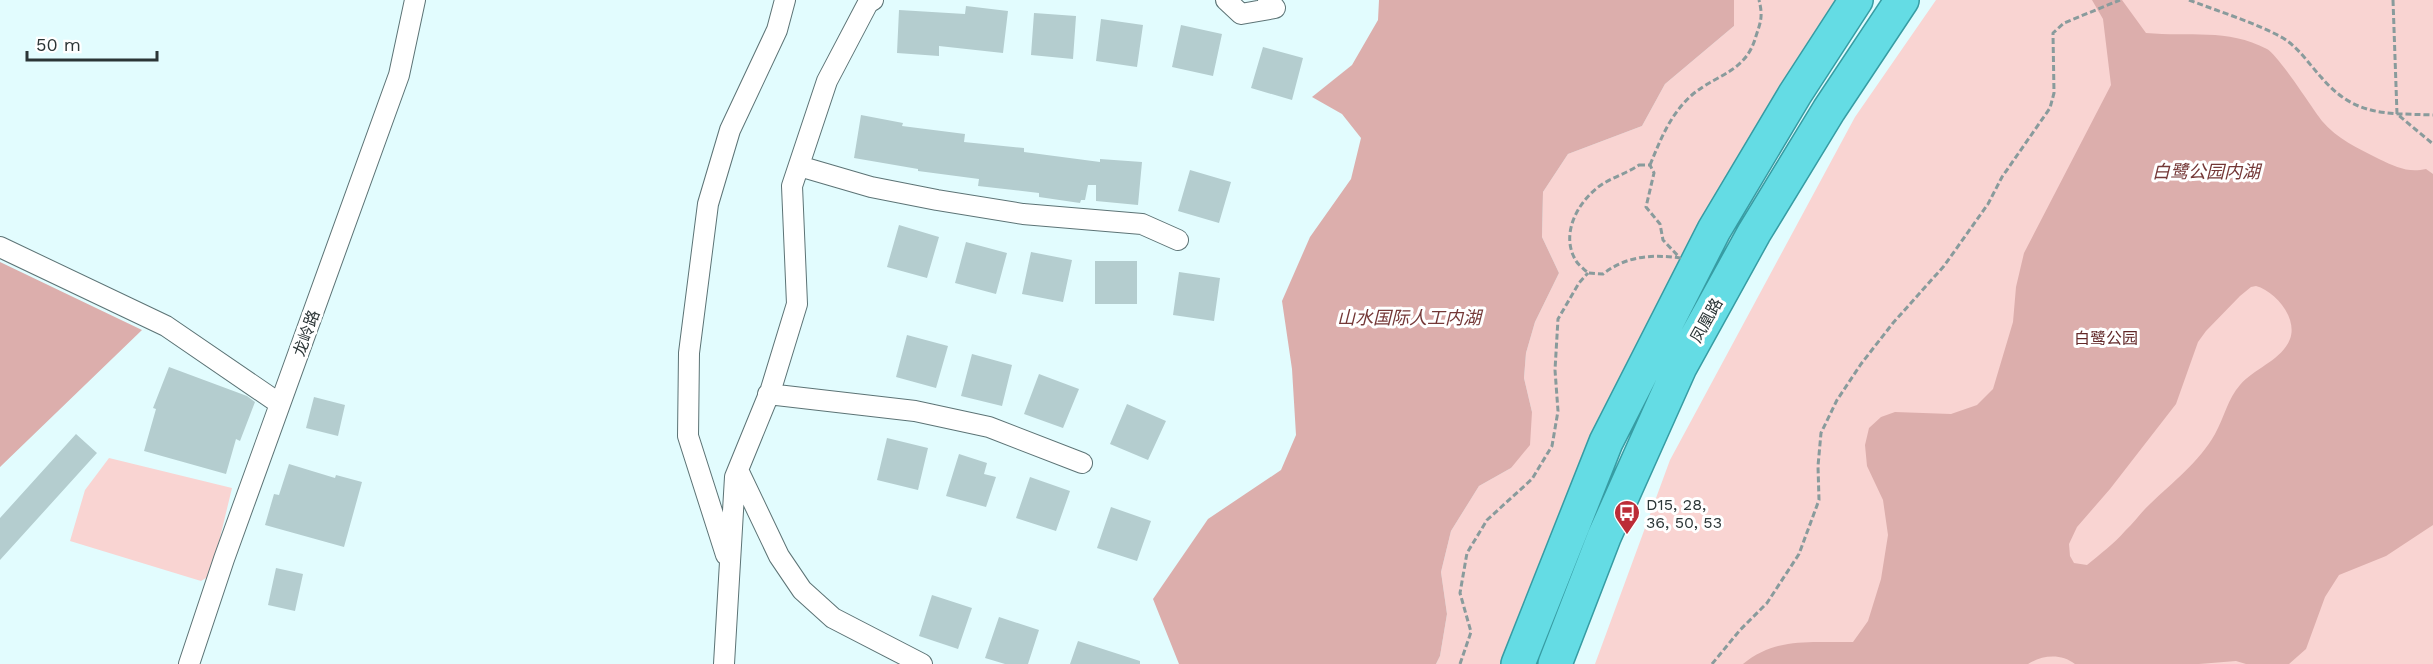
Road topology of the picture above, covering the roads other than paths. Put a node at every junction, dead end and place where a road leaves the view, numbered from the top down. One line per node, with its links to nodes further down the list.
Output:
1 (415, 0): 12 (street, 龙岭路)
2 (785, 0): 15 (street)
3 (873, 0): 8 (street)
4 (1226, 0): 5 (street)
5 (1268, 0)
6 (1856, 0): 19 (highway, 凤凰路)
7 (1902, 0): 20 (highway, 凤凰路)
8 (799, 166): 9 (street); 11 (street)
9 (1178, 240)
10 (0, 247): 12 (street)
11 (768, 394): 13 (street); 14 (street)
12 (280, 404): 16 (street, 龙岭路)
13 (1082, 463)
14 (738, 470): 15 (street); 18 (street)
15 (730, 566): 17 (street)
16 (189, 664)
17 (724, 664)
18 (922, 664)
19 (1518, 664)
20 (1555, 664)

